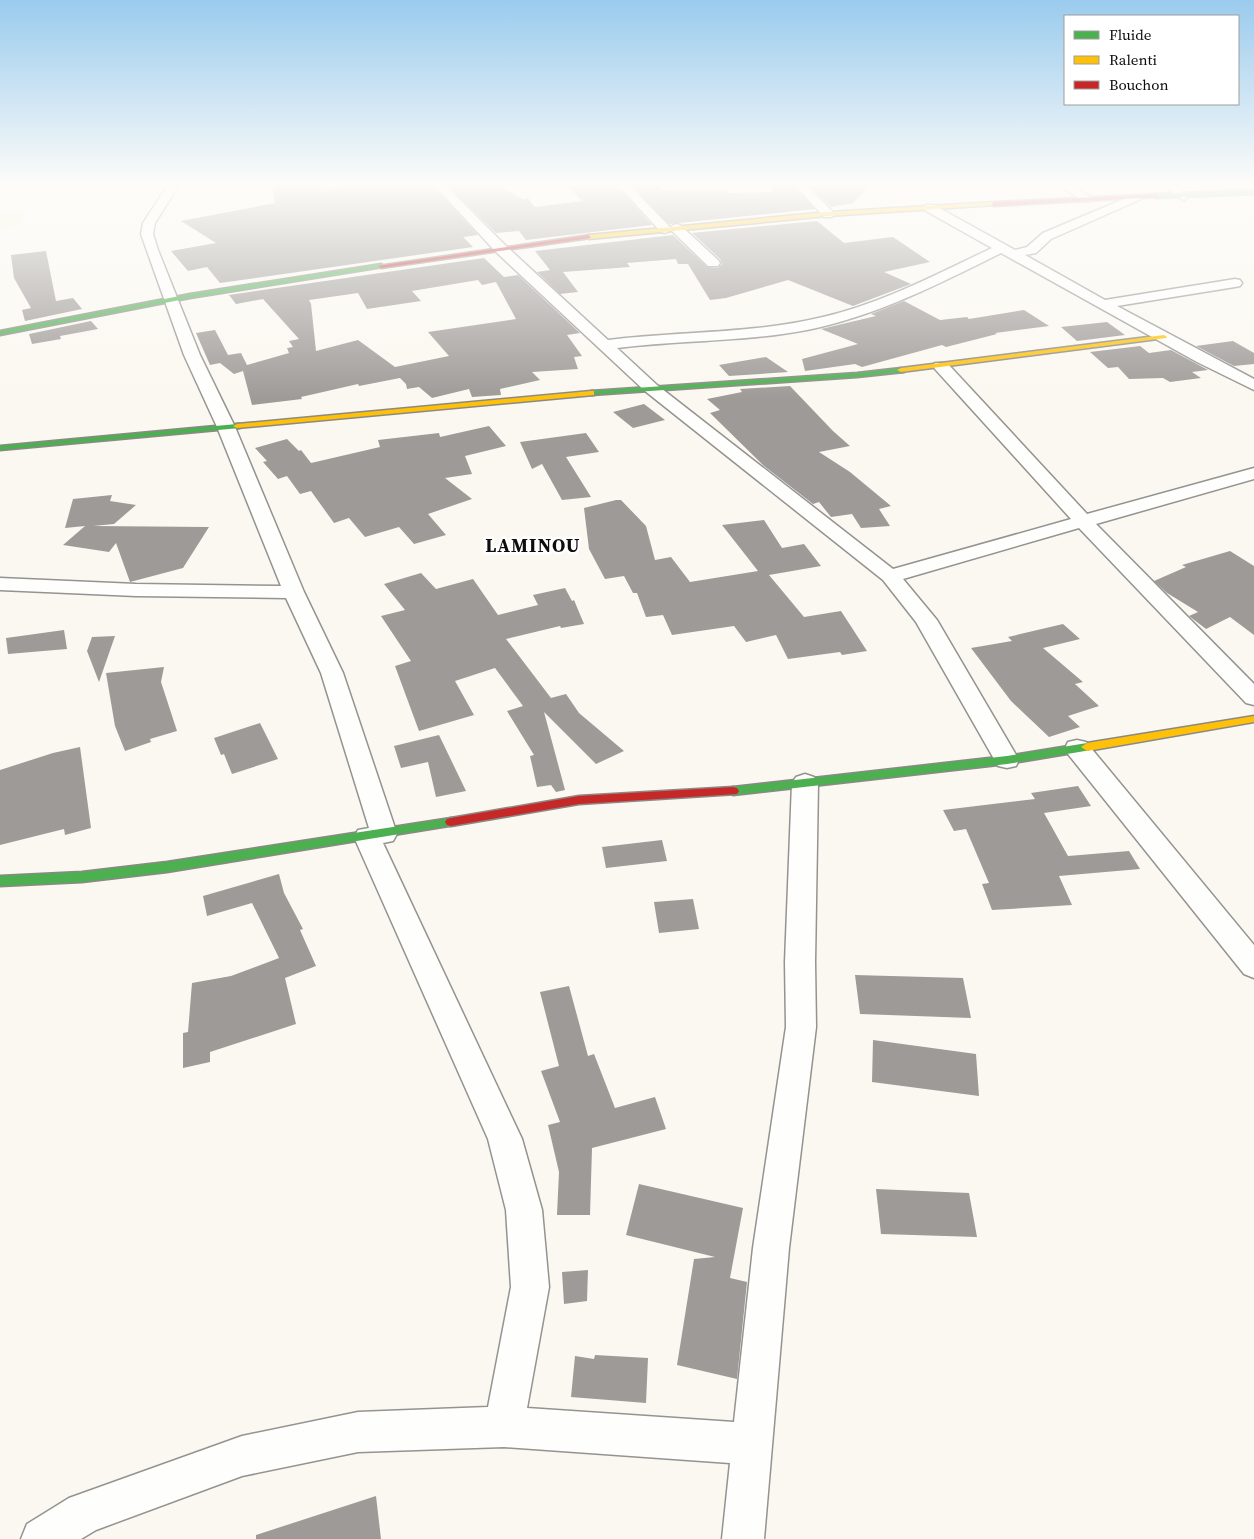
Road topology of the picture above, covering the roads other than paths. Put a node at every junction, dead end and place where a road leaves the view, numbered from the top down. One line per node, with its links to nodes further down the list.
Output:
1 (155, 257): 9 (street)
2 (448, 257): 9 (street)
3 (510, 257): 13 (street)
4 (705, 257): 7 (street)
5 (993, 257): 13 (street)
6 (1018, 257): 10 (street)
7 (713, 263)
8 (1235, 283): 10 (street)
9 (171, 298): 11 (street); 17 (street)
10 (1104, 304): 12 (street)
11 (0, 333)
12 (1164, 337): 14 (street); 15 (street)
13 (606, 345): 16 (street)
14 (941, 366): 16 (street); 20 (street)
15 (1254, 385)
16 (651, 388): 17 (street); 21 (street)
17 (226, 427): 18 (street); 23 (street)
18 (0, 448)
19 (1254, 473): 20 (street)
20 (1083, 522): 21 (street); 24 (street)
21 (890, 576): 27 (street)
22 (0, 584): 23 (street)
23 (294, 592): 29 (street)
24 (1254, 698)
25 (1254, 719): 26 (street)
26 (1077, 748): 27 (street); 31 (street)
27 (1007, 760): 28 (street)
28 (804, 783): 29 (street); 33 (street)
29 (376, 835): 30 (street); 32 (street)
30 (0, 880)
31 (1254, 966)
32 (504, 1427): 33 (street); 34 (street)
33 (752, 1444): 35 (street)
34 (42, 1539)
35 (743, 1539)

